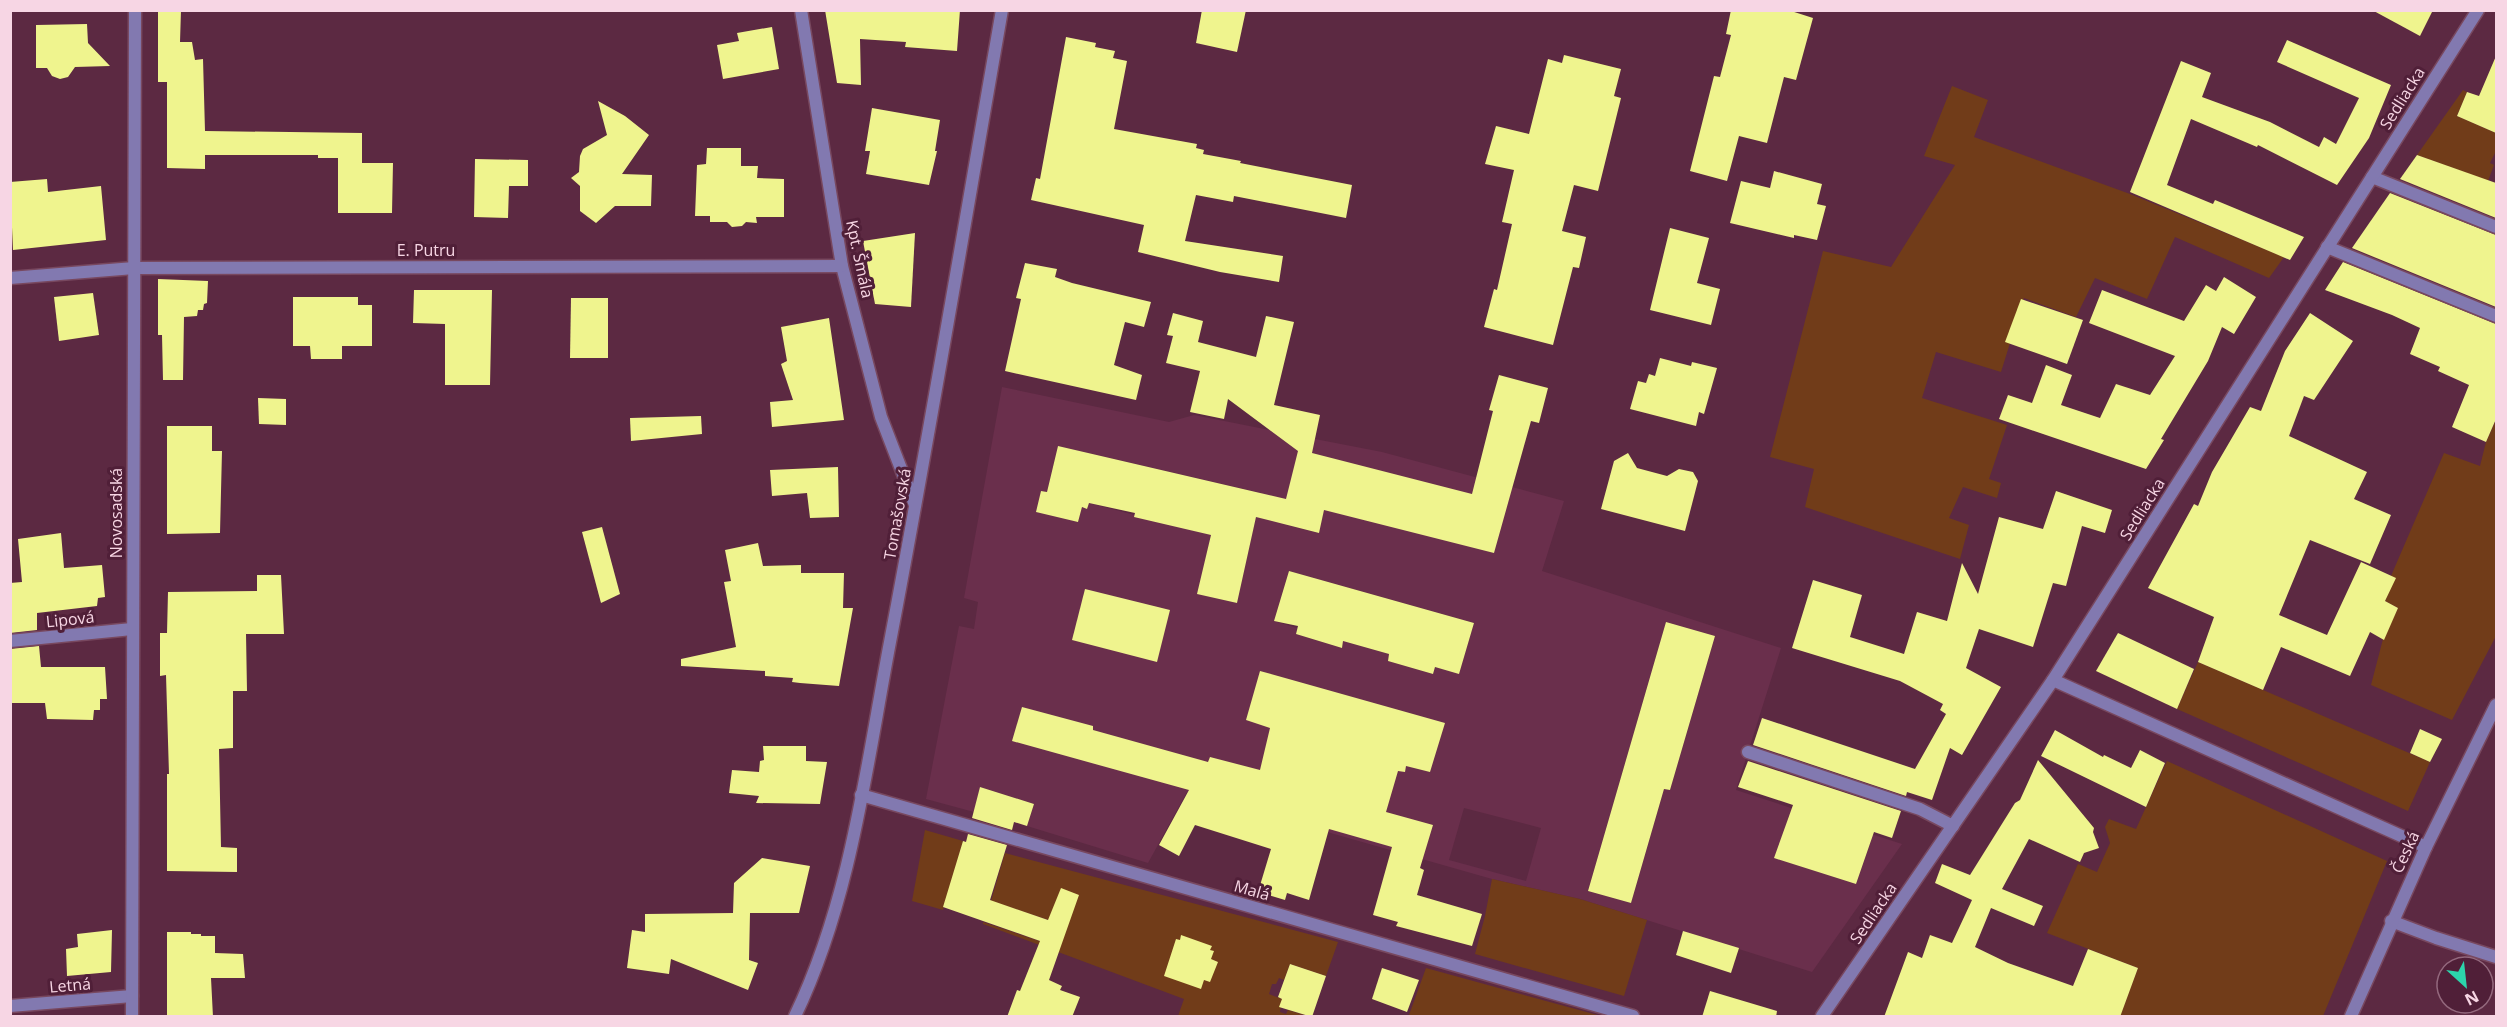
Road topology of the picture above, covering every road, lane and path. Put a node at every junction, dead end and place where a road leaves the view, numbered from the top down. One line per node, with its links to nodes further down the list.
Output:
1 (135, 10): 9 (street, Novosadská)
2 (801, 10): 8 (street, Kpt. Šmála)
3 (1002, 10): 12 (street, Tomašovská)
4 (2478, 10): 5 (street, Sedliacka)
5 (2372, 177): 6 (street); 7 (street, Sedliacka)
6 (2496, 227)
7 (2327, 247): 11 (street); 15 (street, Sedliacka)
8 (842, 266): 9 (street, E. Putru); 12 (street, Kpt. Šmála)
9 (134, 268): 10 (street, E. Putru); 13 (street, Novosadská)
10 (10, 278)
11 (2496, 316)
12 (916, 507): 18 (street, Tomašovská)
13 (132, 629): 14 (street, Lipová); 23 (street, Novosadská)
14 (10, 641)
15 (2053, 680): 19 (street, Sedliacka); 20 (street)
16 (2496, 705): 20 (street, Česká)
17 (1749, 752): 19 (street)
18 (861, 795): 26 (street, Tomašovská); 27 (street, Malá)
19 (1953, 826): 28 (street, Sedliacka)
20 (2426, 847): 21 (street, Česká)
21 (2391, 921): 22 (street); 29 (street, Česká)
22 (2496, 957)
23 (132, 996): 24 (street, Letná); 25 (street, Novosadská)
24 (10, 1006)
25 (132, 1017)
26 (795, 1017)
27 (1633, 1017)
28 (1822, 1017)
29 (2351, 1017)

